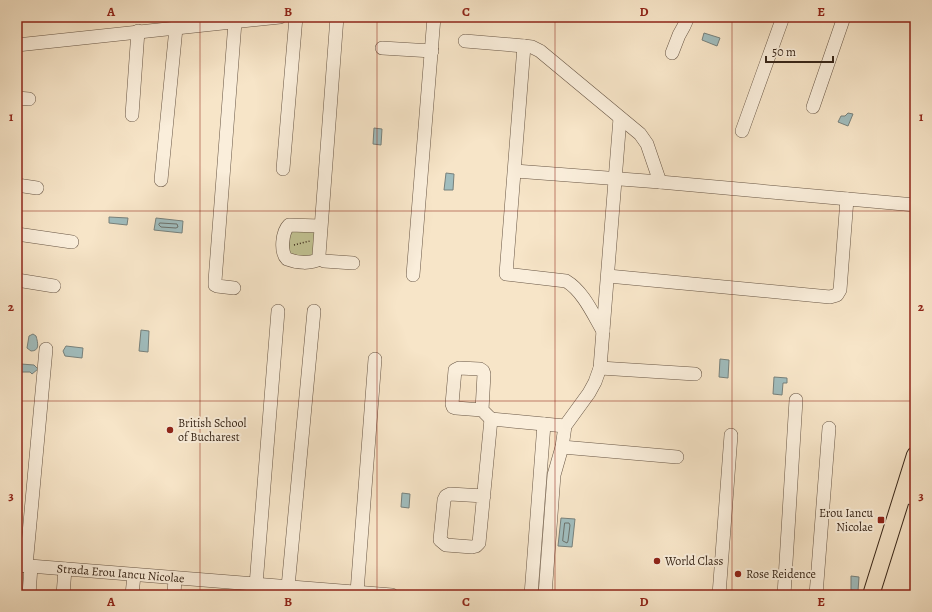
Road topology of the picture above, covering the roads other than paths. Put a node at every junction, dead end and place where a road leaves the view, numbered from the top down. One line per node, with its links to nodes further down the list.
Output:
1 (280, 17): 8 (street)
2 (296, 17): 21 (street)
3 (337, 17): 30 (street)
4 (434, 17): 15 (street)
5 (688, 17): 16 (street)
6 (782, 17): 20 (street)
7 (844, 17): 17 (street)
8 (235, 22): 9 (street); 39 (street)
9 (176, 28): 10 (street); 24 (street)
10 (138, 32): 12 (street); 18 (street)
11 (465, 41): 13 (street)
12 (17, 45)
13 (524, 46): 19 (street); 22 (street)
14 (382, 48): 15 (street)
15 (432, 51): 35 (street)
16 (672, 53)
17 (813, 107)
18 (132, 115)
19 (620, 118): 23 (street); 25 (street)
20 (742, 131)
21 (283, 169)
22 (515, 171): 23 (street); 42 (street)
23 (616, 178): 25 (street); 36 (street)
24 (161, 180)
25 (660, 182): 28 (street)
26 (17, 185): 27 (street)
27 (37, 188)
28 (847, 199): 29 (street); 36 (street)
29 (915, 205)
30 (320, 232): 33 (street); 33 (street)
31 (17, 234): 32 (street)
32 (72, 242)
33 (320, 259): 34 (street)
34 (353, 263)
35 (412, 275)
36 (608, 276): 42 (street)
37 (17, 280): 38 (street)
38 (54, 286)
39 (234, 288)
40 (278, 311): 61 (street)
41 (314, 311): 63 (street)
42 (603, 331): 45 (street)
43 (46, 350): 57 (street)
44 (375, 359): 65 (street)
45 (600, 368): 46 (street); 49 (street)
46 (695, 374)
47 (796, 400): 74 (street)
48 (544, 424): 49 (street); 55 (street); 71 (street)
49 (565, 426): 52 (street)
50 (829, 428): 75 (street)
51 (731, 435): 73 (street)
52 (562, 447): 54 (street); 72 (street)
53 (915, 455): 56 (main road)
54 (677, 457)
55 (484, 496): 55 (street)
56 (909, 497): 76 (main road)
57 (25, 566): 58 (street, Strada Erou Iancu Nicolae); 66 (street)
58 (65, 569): 59 (street, Strada Erou Iancu Nicolae); 67 (street)
59 (134, 575): 60 (street, Strada Erou Iancu Nicolae); 68 (street)
60 (175, 578): 62 (street, Strada Erou Iancu Nicolae); 69 (street)
61 (256, 585): 62 (street, Strada Erou Iancu Nicolae); 63 (street, Strada Erou Iancu Nicolae)
62 (237, 589)
63 (282, 590): 64 (street, Strada Erou Iancu Nicolae)
64 (314, 592): 65 (street, Strada Erou Iancu Nicolae)
65 (357, 592): 70 (street, Strada Erou Iancu Nicolae)
66 (29, 595)
67 (63, 595)
68 (132, 595)
69 (174, 595)
70 (385, 595)
71 (531, 595)
72 (544, 595)
73 (719, 595)
74 (784, 595)
75 (816, 595)
76 (871, 595)

